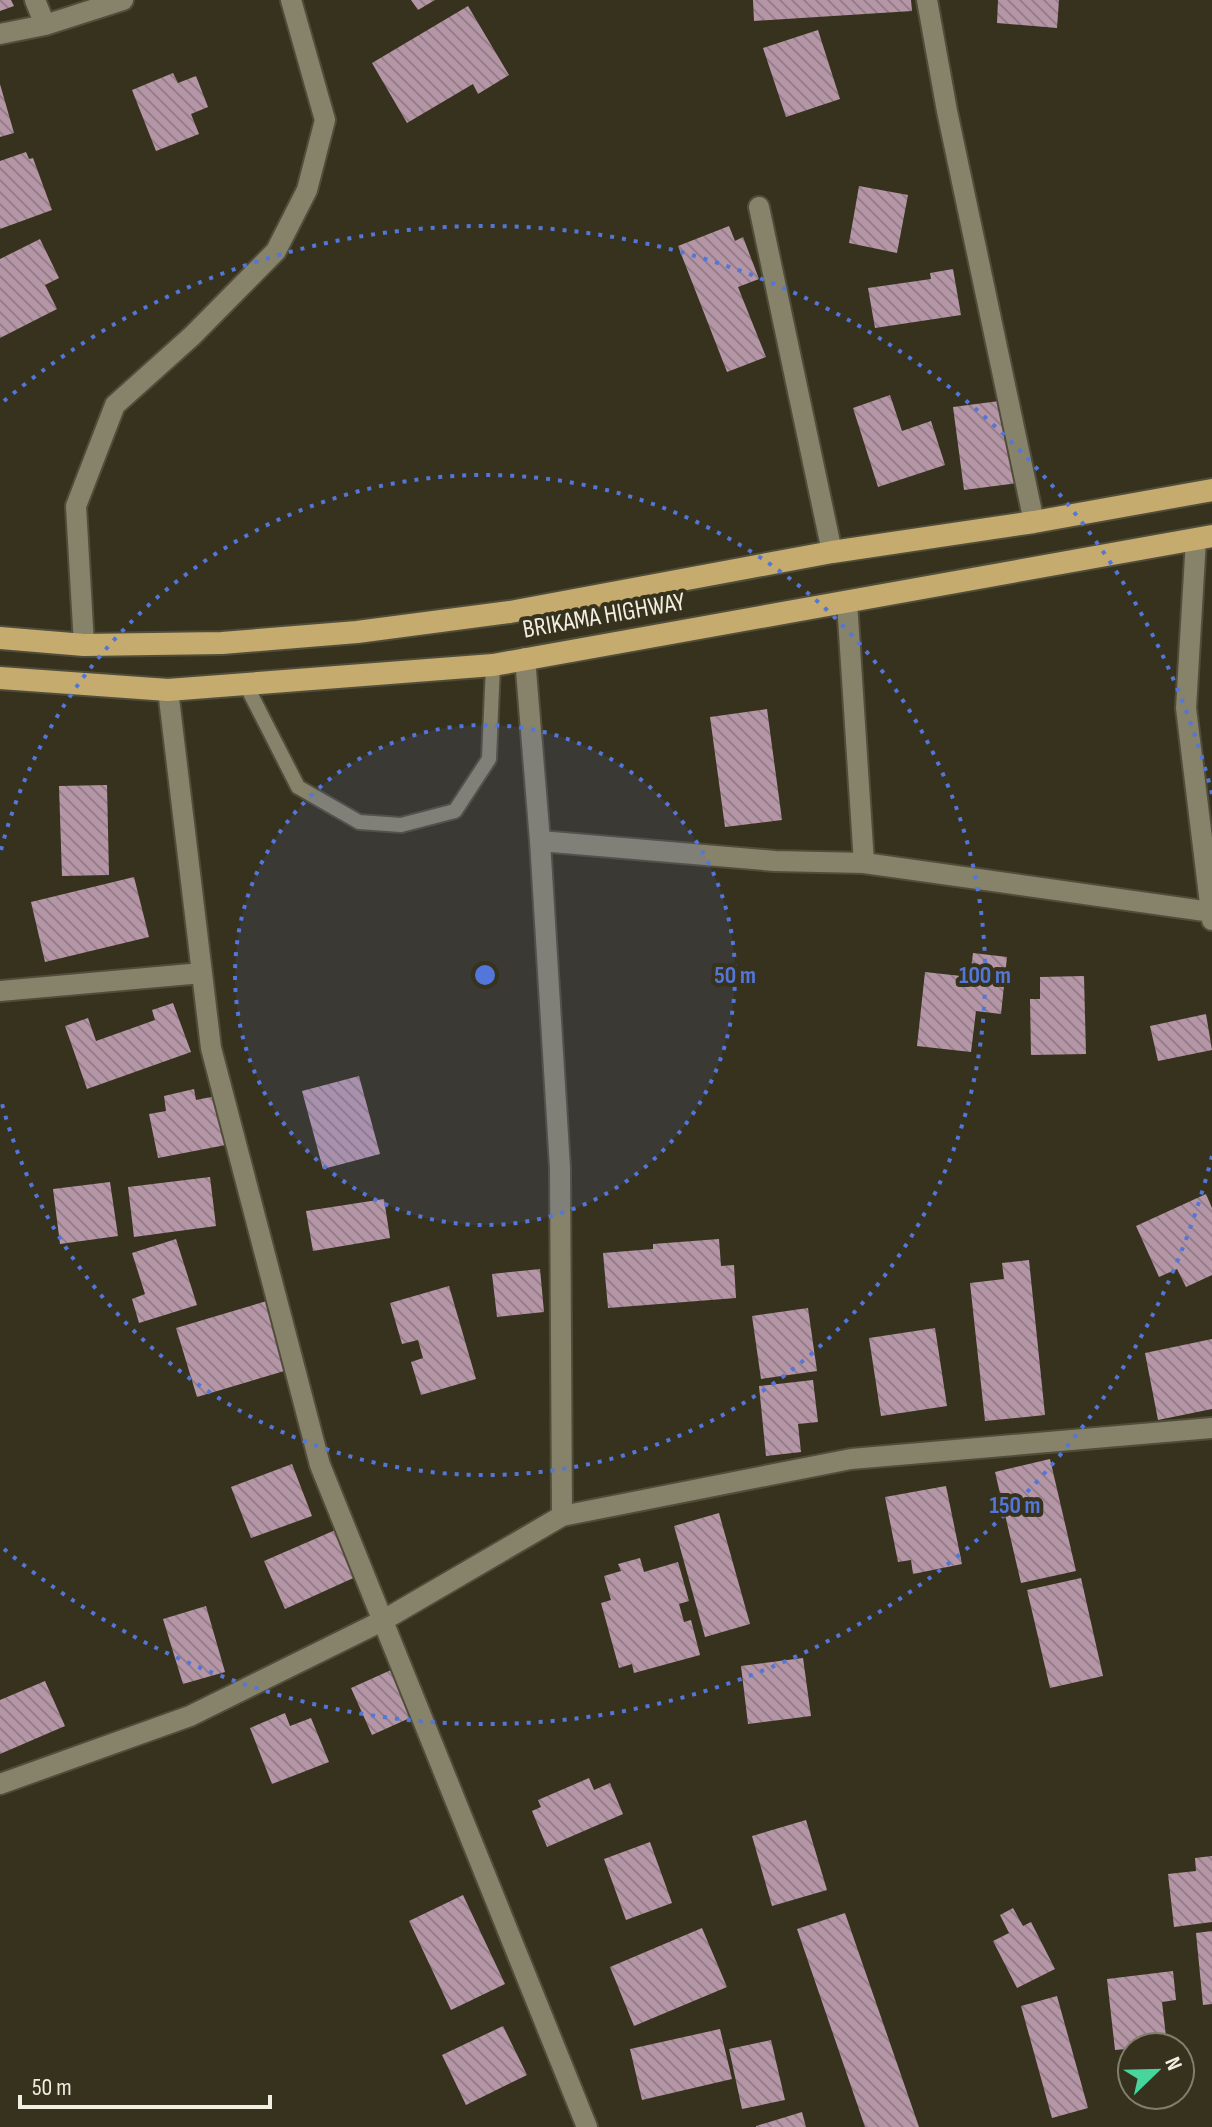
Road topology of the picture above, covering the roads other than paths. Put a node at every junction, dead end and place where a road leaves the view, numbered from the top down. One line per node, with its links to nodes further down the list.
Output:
1 (35, 0): 5 (street)
2 (123, 0): 5 (street)
3 (291, 0): 14 (street)
4 (927, 0): 9 (street)
5 (45, 25): 6 (street)
6 (0, 34)
7 (759, 207): 11 (street)
8 (1212, 490): 9 (highway, BRIKAMA HIGHWAY)
9 (1034, 522): 11 (highway, BRIKAMA HIGHWAY)
10 (1204, 537): 12 (highway, BRIKAMA HIGHWAY); 22 (street)
11 (832, 552): 14 (highway, BRIKAMA HIGHWAY)
12 (847, 602): 15 (highway, BRIKAMA HIGHWAY); 21 (street)
13 (0, 638): 14 (highway, BRIKAMA HIGHWAY)
14 (84, 645)
15 (525, 658): 16 (highway, BRIKAMA HIGHWAY); 20 (street)
16 (493, 665): 18 (highway, BRIKAMA HIGHWAY); 18 (lane)
17 (0, 678): 19 (highway, BRIKAMA HIGHWAY)
18 (246, 685): 19 (highway, BRIKAMA HIGHWAY)
19 (168, 690): 23 (street)
20 (540, 841): 21 (street); 26 (street)
21 (864, 863): 22 (street)
22 (1212, 915)
23 (202, 973): 24 (street); 27 (street)
24 (0, 991)
25 (1212, 1428): 26 (street)
26 (562, 1516): 27 (street)
27 (382, 1621): 28 (street); 29 (street)
28 (0, 1784)
29 (587, 2127)

